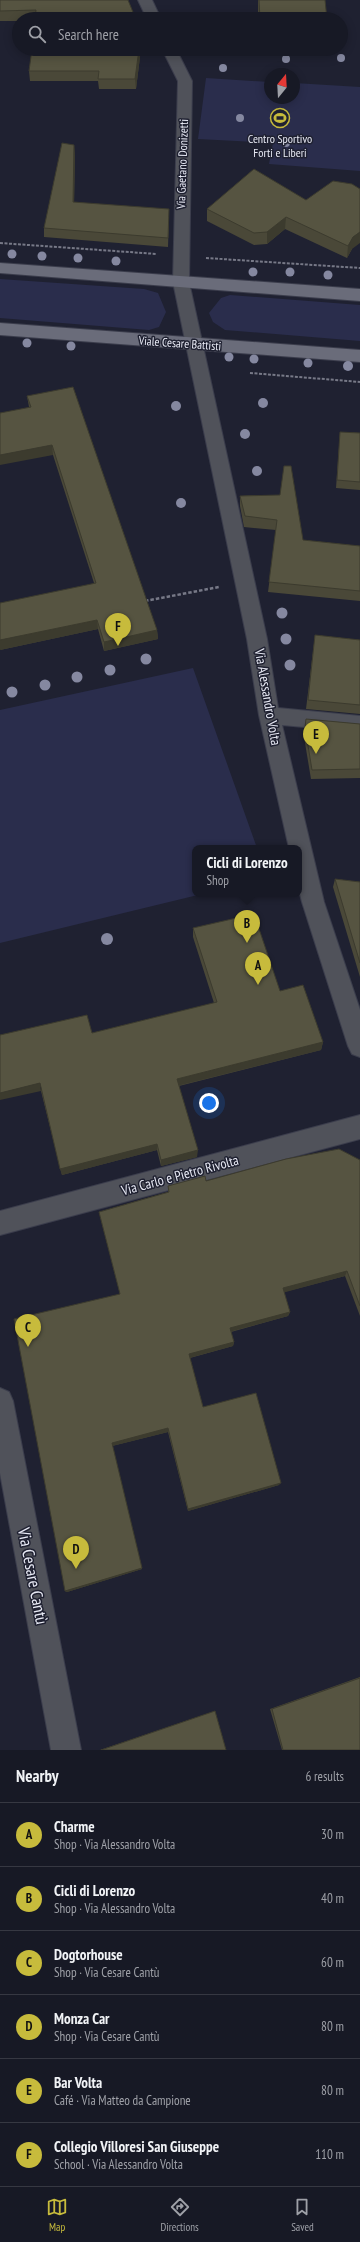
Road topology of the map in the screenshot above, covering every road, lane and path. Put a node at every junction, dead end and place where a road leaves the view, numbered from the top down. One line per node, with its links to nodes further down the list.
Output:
1 (145, 0): 2 (street)
2 (151, 12)
3 (172, 56): 5 (street, Via Gaetano Donizetti)
4 (0, 268): 5 (main road)
5 (181, 282): 6 (main road); 8 (street, Via Gaetano Donizetti)
6 (360, 295)
7 (0, 329): 8 (main road, Viale Cesare Battisti)
8 (194, 344): 9 (main road, Viale Cesare Battisti); 12 (street, Via Alessandro Volta)
9 (360, 356)
10 (224, 586): 11 (path)
11 (145, 601)
12 (269, 715): 13 (street); 14 (street, Via Alessandro Volta)
13 (360, 724)
14 (300, 845)
15 (302, 855): 16 (street, Via Alessandro Volta)
16 (360, 1046)
17 (360, 1127): 18 (street, Via Carlo e Pietro Rivolta)
18 (0, 1223)
19 (0, 1401): 20 (street, Via Cesare Cantù)
20 (66, 1750)

